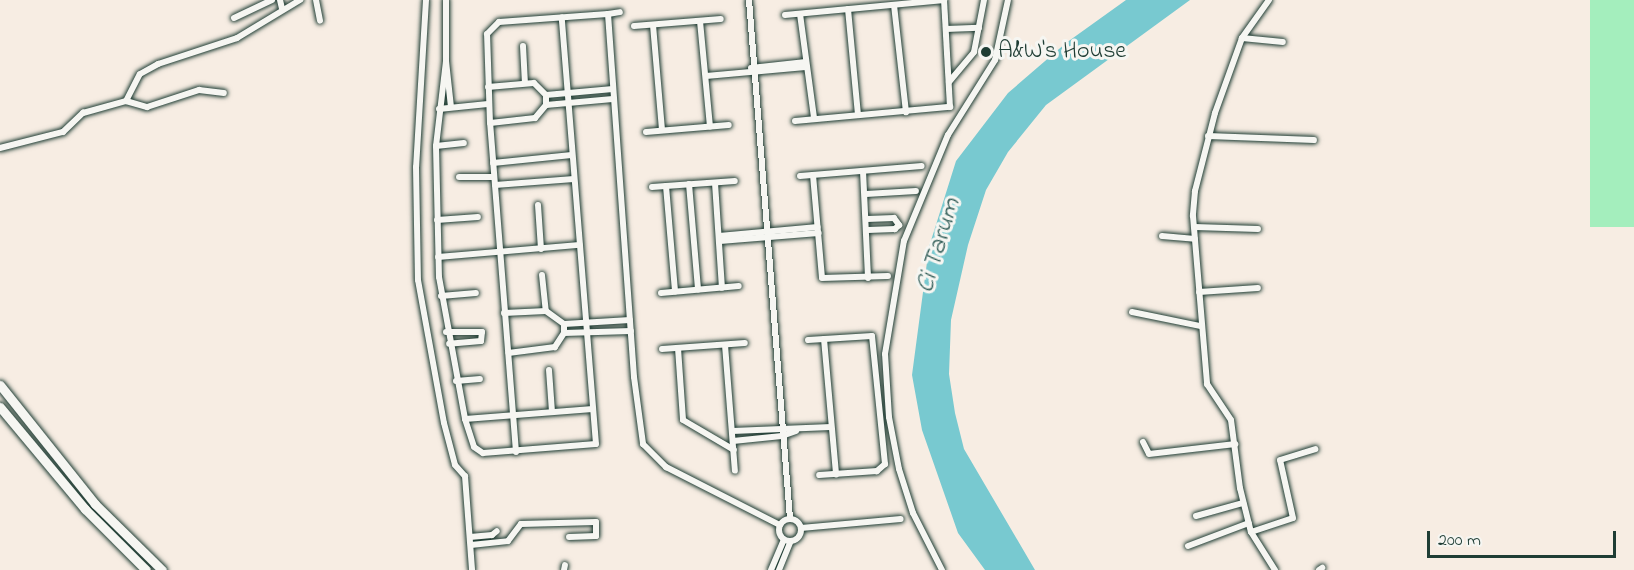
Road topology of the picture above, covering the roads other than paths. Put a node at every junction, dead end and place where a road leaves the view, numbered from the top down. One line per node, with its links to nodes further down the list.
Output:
1 (272, 0): 20 (street)
2 (280, 0): 13 (street)
3 (300, 0): 13 (street)
4 (316, 0): 22 (street)
5 (426, 0): 159 (street)
6 (446, 0): 31 (street)
7 (749, 0): 33 (street)
8 (944, 0): 12 (street); 27 (street)
9 (984, 0): 26 (street)
10 (1008, 0): 169 (street)
11 (1269, 0): 28 (street)
12 (894, 5): 14 (street); 49 (street)
13 (282, 9): 43 (street)
14 (848, 9): 17 (street); 50 (street)
15 (620, 12): 16 (street)
16 (608, 14): 19 (street); 38 (street)
17 (800, 14): 18 (street); 32 (street)
18 (785, 15)
19 (562, 17): 37 (street); 40 (street)
20 (234, 18)
21 (721, 19): 23 (street)
22 (320, 21)
23 (700, 21): 24 (street); 34 (street)
24 (653, 25): 25 (street); 56 (street)
25 (634, 26)
26 (979, 28): 27 (street); 36 (street)
27 (946, 29): 36 (street)
28 (1242, 38): 29 (street); 58 (street)
29 (1283, 42)
30 (523, 46): 35 (street)
31 (446, 61): 47 (street); 48 (street)
32 (806, 65): 33 (street); 51 (street)
33 (755, 70): 34 (street); 88 (street)
34 (706, 74): 55 (street)
35 (525, 82): 37 (street); 41 (street)
36 (949, 82): 49 (street)
37 (488, 87): 44 (street)
38 (613, 89): 40 (street); 42 (street)
39 (224, 93): 43 (street)
40 (567, 93): 41 (street); 45 (street)
41 (546, 95): 46 (street)
42 (613, 99): 45 (street); 111 (street)
43 (126, 101): 62 (street)
44 (488, 104): 47 (street); 53 (street)
45 (568, 104): 46 (street); 63 (street)
46 (546, 105): 53 (street)
47 (451, 107): 48 (street)
48 (439, 109): 61 (street)
49 (906, 112): 50 (street)
50 (858, 115): 51 (street)
51 (814, 118): 52 (street)
52 (795, 121)
53 (490, 123): 64 (street)
54 (729, 125): 55 (street)
55 (710, 127): 56 (street)
56 (662, 130): 57 (street)
57 (646, 132)
58 (1208, 136): 59 (street); 84 (street)
59 (1314, 140)
60 (464, 143): 61 (street)
61 (436, 146): 83 (street)
62 (0, 148)
63 (572, 155): 64 (street); 71 (street)
64 (493, 162): 70 (street)
65 (922, 166): 66 (street)
66 (863, 171): 67 (street); 79 (street)
67 (813, 175): 68 (street); 86 (street)
68 (800, 176)
69 (459, 177): 70 (street)
70 (494, 177): 75 (street)
71 (574, 179): 75 (street); 92 (street)
72 (735, 181): 73 (street)
73 (715, 183): 74 (street); 90 (street)
74 (689, 184): 76 (street); 102 (street)
75 (495, 185): 94 (street)
76 (666, 186): 77 (street); 103 (street)
77 (652, 187)
78 (916, 191): 79 (street)
79 (866, 194): 82 (street)
80 (538, 205): 93 (street)
81 (478, 218): 83 (street)
82 (867, 219): 87 (street); 87 (street)
83 (437, 220): 95 (street)
84 (1195, 227): 85 (street); 91 (street)
85 (1258, 229)
86 (818, 230): 88 (street); 98 (street)
87 (867, 230): 98 (street)
88 (768, 235): 90 (street); 137 (street)
89 (1162, 236): 91 (street)
90 (719, 239): 100 (street)
91 (1196, 239): 104 (street)
92 (579, 245): 93 (street); 112 (street)
93 (541, 249): 94 (street)
94 (500, 252): 95 (street); 110 (street)
95 (438, 257): 107 (street)
96 (542, 275): 108 (street)
97 (888, 276): 98 (street)
98 (868, 278)
99 (739, 286): 100 (street)
100 (722, 288): 102 (street)
101 (1258, 288): 104 (street)
102 (698, 290): 103 (street)
103 (675, 292): 106 (street)
104 (1199, 292): 114 (street)
105 (476, 293): 107 (street)
106 (661, 293)
107 (441, 296): 116 (street)
108 (546, 311): 110 (street); 113 (street)
109 (1132, 312): 114 (street)
110 (504, 314): 126 (street)
111 (630, 320): 112 (street); 115 (street)
112 (585, 323): 113 (street); 118 (street)
113 (564, 324): 117 (street)
114 (1200, 326): 143 (street)
115 (631, 331): 118 (street); 155 (street)
116 (446, 332): 122 (street); 122 (street)
117 (564, 333): 118 (street); 126 (street)
118 (586, 333): 132 (street)
119 (824, 339): 120 (street); 136 (street); 148 (street)
120 (808, 340)
121 (745, 343): 123 (street)
122 (449, 344): 129 (street)
123 (726, 345): 124 (street); 138 (street)
124 (678, 348): 125 (street); 145 (street)
125 (663, 349)
126 (508, 353): 134 (street)
127 (549, 370): 133 (street)
128 (480, 379): 129 (street)
129 (456, 381): 135 (street)
130 (0, 385): 165 (main road)
131 (0, 408): 164 (main road)
132 (593, 409): 133 (street); 146 (street)
133 (552, 412): 134 (street)
134 (513, 415): 135 (street); 146 (street)
135 (465, 419): 146 (street)
136 (831, 427): 139 (street); 148 (street)
137 (781, 428): 138 (street); 139 (street); 140 (street)
138 (732, 431): 141 (street)
139 (796, 431): 140 (street)
140 (782, 436): 141 (street); 152 (street)
141 (733, 441): 145 (street)
142 (1143, 442): 143 (street)
143 (1234, 444): 150 (street)
144 (1315, 449): 158 (street)
145 (734, 450): 147 (street)
146 (516, 452)
147 (735, 471)
148 (836, 474): 149 (street)
149 (819, 475)
150 (1243, 503): 151 (street); 154 (street)
151 (1196, 516)
152 (790, 519): 155 (street); 156 (street)
153 (901, 519): 156 (street)
154 (1249, 523): 158 (street); 163 (street)
155 (780, 525): 161 (street)
156 (801, 528): 161 (street)
157 (497, 531): 159 (street)
158 (1251, 532): 170 (street)
159 (470, 537): 162 (street)
160 (569, 537): 162 (street)
161 (787, 541): 167 (street); 168 (street)
162 (471, 545): 166 (street)
163 (1188, 546)
164 (146, 570)
165 (162, 570)
166 (472, 570)
167 (771, 570)
168 (779, 570)
169 (942, 570)
170 (1275, 570)

